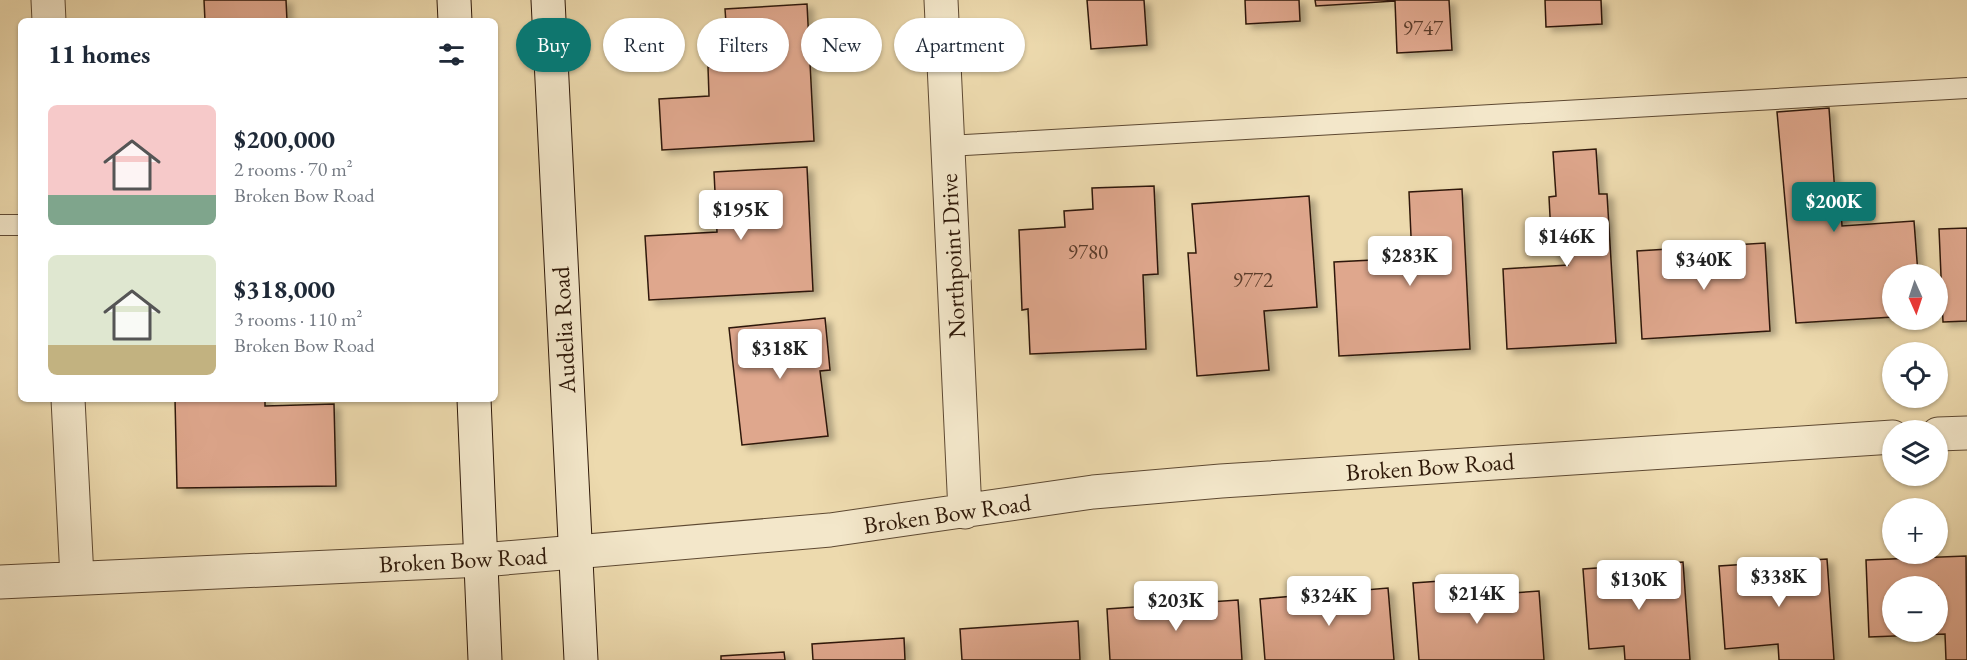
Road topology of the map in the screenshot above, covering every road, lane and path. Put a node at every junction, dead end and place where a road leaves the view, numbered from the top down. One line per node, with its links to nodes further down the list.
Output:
1 (48, 0): 5 (street)
2 (454, 0): 6 (street)
3 (548, 0): 17 (street, Audelia Road)
4 (941, 0): 8 (street, Northpoint Drive)
5 (49, 18)
6 (455, 18)
7 (1967, 88): 8 (lane)
8 (948, 146): 16 (street, Northpoint Drive)
9 (0, 225): 10 (lane)
10 (18, 225)
11 (68, 402): 19 (street)
12 (474, 402): 18 (street)
13 (1967, 433): 14 (street)
14 (1948, 434)
15 (1882, 438): 16 (street, Broken Bow Road)
16 (965, 512): 17 (street, Broken Bow Road)
17 (575, 552): 18 (street, Broken Bow Road); 22 (street, Audelia Road)
18 (482, 560): 19 (street, Broken Bow Road); 21 (street)
19 (78, 578): 20 (street, Broken Bow Road)
20 (0, 582)
21 (485, 660)
22 (580, 660)

